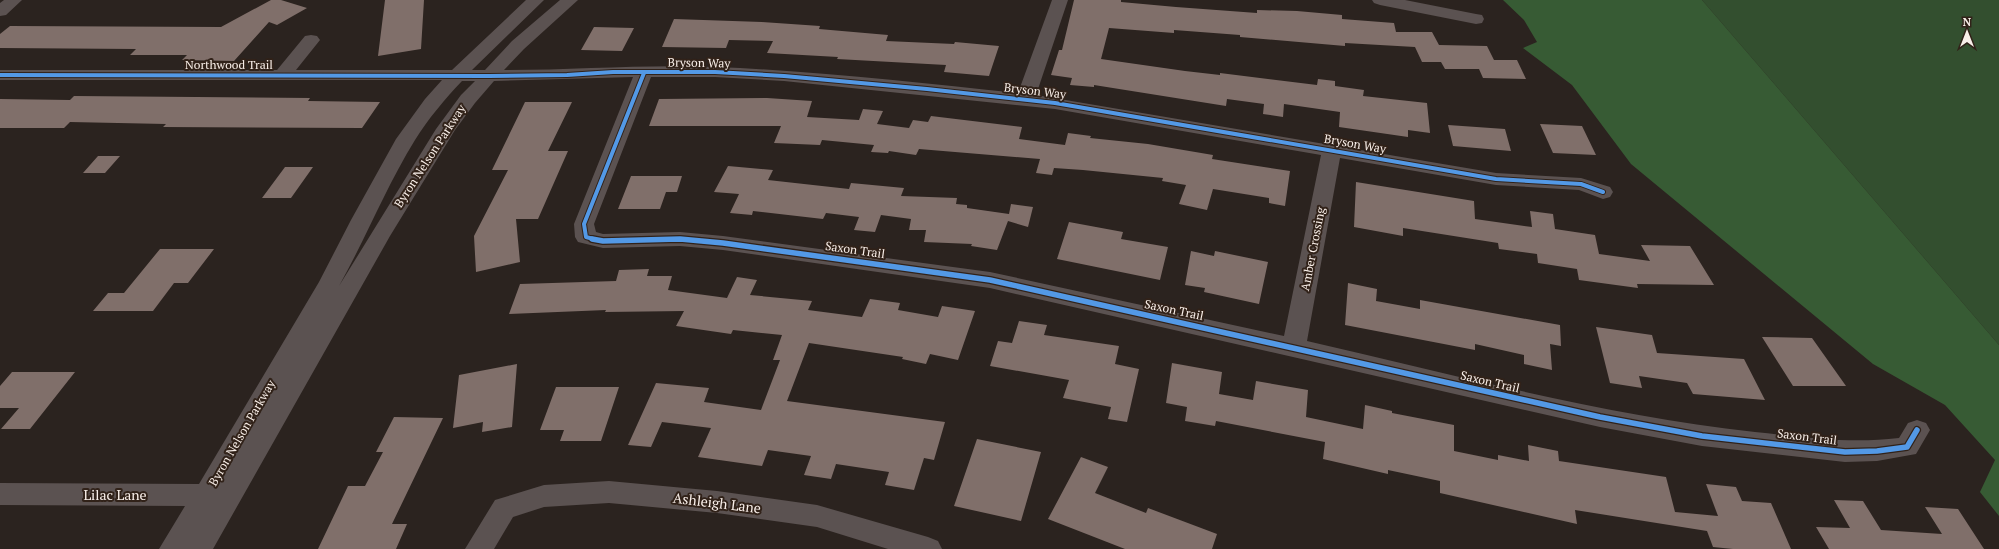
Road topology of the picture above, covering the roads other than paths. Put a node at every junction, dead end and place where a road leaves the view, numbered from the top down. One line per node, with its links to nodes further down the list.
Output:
1 (14, 0): 6 (street)
2 (536, 0): 12 (street, Byron Nelson Parkway)
3 (570, 0): 13 (street, Byron Nelson Parkway)
4 (1060, 0): 14 (street)
5 (1380, 0): 7 (street)
6 (0, 11)
7 (1476, 18)
8 (311, 40): 11 (street)
9 (644, 73): 13 (street, Bryson Way); 14 (street, Bryson Way); 19 (street, Saxon Trail)
10 (0, 75): 11 (street, Northwood Trail)
11 (282, 75): 12 (street, Northwood Trail)
12 (458, 75): 13 (street, Bryson Way); 17 (street, Byron Nelson Parkway)
13 (489, 76): 18 (street, Byron Nelson Parkway)
14 (1025, 100): 15 (street, Bryson Way)
15 (1332, 151): 16 (street, Bryson Way); 19 (street, Amber Crossing)
16 (1603, 192)
17 (311, 316): 18 (street); 22 (street, Byron Nelson Parkway)
18 (333, 316): 22 (street, Byron Nelson Parkway)
19 (1294, 347): 20 (street, Saxon Trail)
20 (1917, 430)
21 (0, 494): 22 (street, Lilac Lane)
22 (218, 494): 23 (street, Byron Nelson Parkway); 24 (street, Byron Nelson Parkway)
23 (173, 549)
24 (198, 549)
25 (479, 549): 26 (street, Ashleigh Lane)
26 (928, 549)

